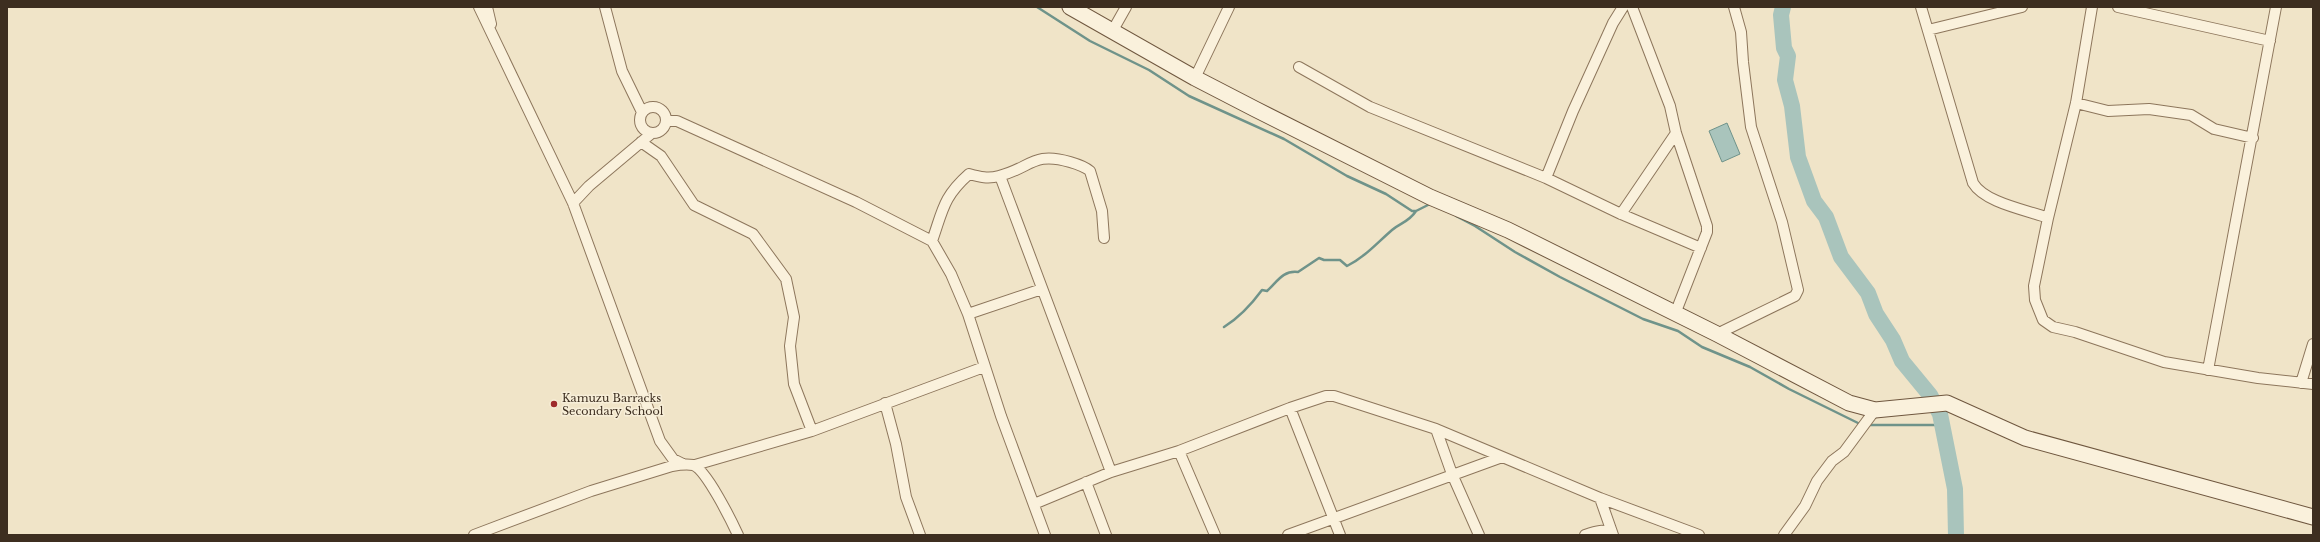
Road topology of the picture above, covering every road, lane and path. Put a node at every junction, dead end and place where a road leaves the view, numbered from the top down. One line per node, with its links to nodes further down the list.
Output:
1 (479, 7): 17 (street)
2 (487, 7): 17 (street)
3 (605, 7): 22 (street)
4 (1070, 7): 15 (street)
5 (1126, 7): 15 (street)
6 (1229, 7): 20 (street)
7 (1623, 7): 29 (street)
8 (1632, 7): 25 (street)
9 (1734, 7): 39 (street)
10 (1921, 7): 16 (street)
11 (2022, 7): 16 (street)
12 (2092, 7): 21 (street)
13 (2118, 7): 18 (street)
14 (2276, 7): 18 (street)
15 (1113, 30): 20 (street)
16 (1928, 30): 32 (street)
17 (493, 40): 30 (street)
18 (2270, 41): 26 (street)
19 (1299, 67): 29 (street)
20 (1195, 78): 38 (street)
21 (2076, 103): 26 (street); 32 (street)
22 (642, 112): 23 (street); 24 (street)
23 (666, 121): 24 (street); 34 (street)
24 (652, 132): 27 (street)
25 (1676, 133): 31 (street); 35 (street)
26 (2253, 138): 42 (street)
27 (641, 142): 30 (street); 49 (street)
28 (1000, 176): 33 (street); 34 (street); 36 (street)
29 (1546, 178): 31 (street)
30 (573, 203): 52 (street)
31 (1621, 214): 35 (street)
32 (2048, 218): 42 (street)
33 (1104, 238)
34 (932, 241): 37 (street)
35 (1701, 248): 38 (street)
36 (1042, 289): 37 (street); 54 (street)
37 (968, 314): 41 (street)
38 (1675, 314): 39 (street)
39 (1717, 334): 47 (street)
40 (2313, 344): 43 (street)
41 (984, 367): 45 (street); 58 (street)
42 (2208, 370): 43 (street)
43 (2300, 383): 44 (street)
44 (2313, 384)
45 (885, 404): 49 (street); 64 (street)
46 (1290, 408): 48 (street); 50 (street); 59 (street)
47 (1875, 410): 60 (street); 74 (street)
48 (1436, 429): 51 (street); 55 (street)
49 (812, 431): 53 (street)
50 (1179, 451): 54 (street); 67 (street)
51 (1502, 457): 55 (street); 57 (street)
52 (683, 464): 53 (street); 61 (street)
53 (695, 465): 63 (street)
54 (1112, 472): 56 (street)
55 (1452, 474): 59 (street); 70 (street)
56 (1086, 482): 58 (street); 66 (street)
57 (1600, 498): 72 (street); 73 (street)
58 (1034, 504): 65 (street)
59 (1334, 517): 68 (street); 69 (street)
60 (2313, 517)
61 (496, 531): 62 (street)
62 (474, 535)
63 (738, 535)
64 (920, 535)
65 (1045, 535)
66 (1106, 535)
67 (1215, 535)
68 (1288, 535)
69 (1340, 535)
70 (1479, 535)
71 (1585, 535): 72 (street)
72 (1613, 535)
73 (1699, 535)
74 (1784, 535)

